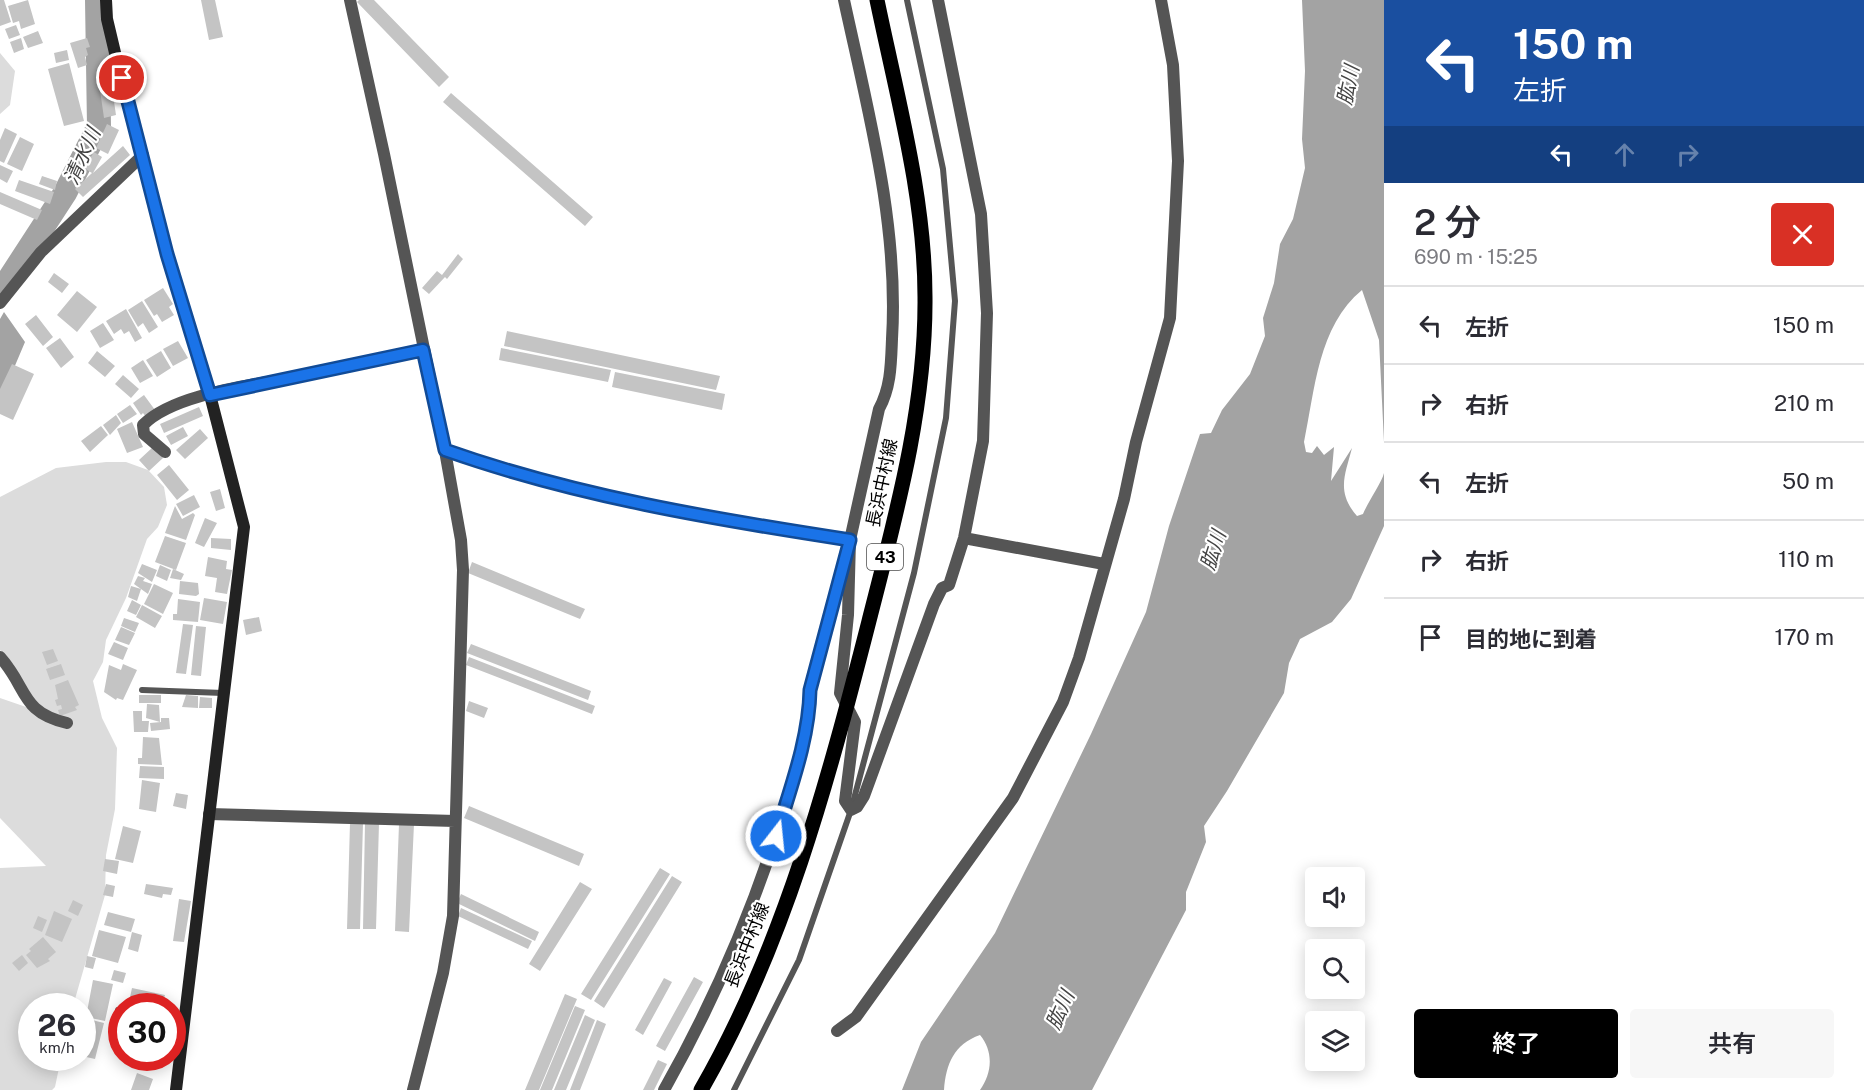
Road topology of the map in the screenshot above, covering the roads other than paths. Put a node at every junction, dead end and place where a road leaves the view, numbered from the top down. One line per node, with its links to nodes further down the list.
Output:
1 (106, 0): 8 (street)
2 (350, 0): 10 (street)
3 (844, 0): 15 (street)
4 (877, 0): 20 (main road, 長浜中村線 / 43)
5 (908, 0): 22 (lane)
6 (938, 0): 14 (street)
7 (1161, 0): 16 (street)
8 (143, 155): 9 (street); 11 (street)
9 (0, 303)
10 (423, 350): 11 (street); 12 (street)
11 (210, 395): 13 (street); 19 (street)
12 (445, 450): 15 (street); 24 (street)
13 (165, 452)
14 (964, 538): 16 (street); 22 (street)
15 (850, 540): 20 (street); 30 (street)
16 (1104, 564): 26 (street)
17 (0, 657): 21 (street)
18 (142, 690): 19 (lane)
19 (223, 693): 23 (street)
20 (847, 706): 22 (street); 31 (main road, 長浜中村線 / 43)
21 (68, 723)
22 (851, 810): 32 (lane)
23 (209, 814): 24 (street); 25 (street)
24 (455, 821): 29 (street)
25 (182, 993)
26 (837, 1031)
27 (177, 1071): 28 (street)
28 (176, 1090)
29 (412, 1090)
30 (664, 1090)
31 (701, 1090)
32 (734, 1090)

